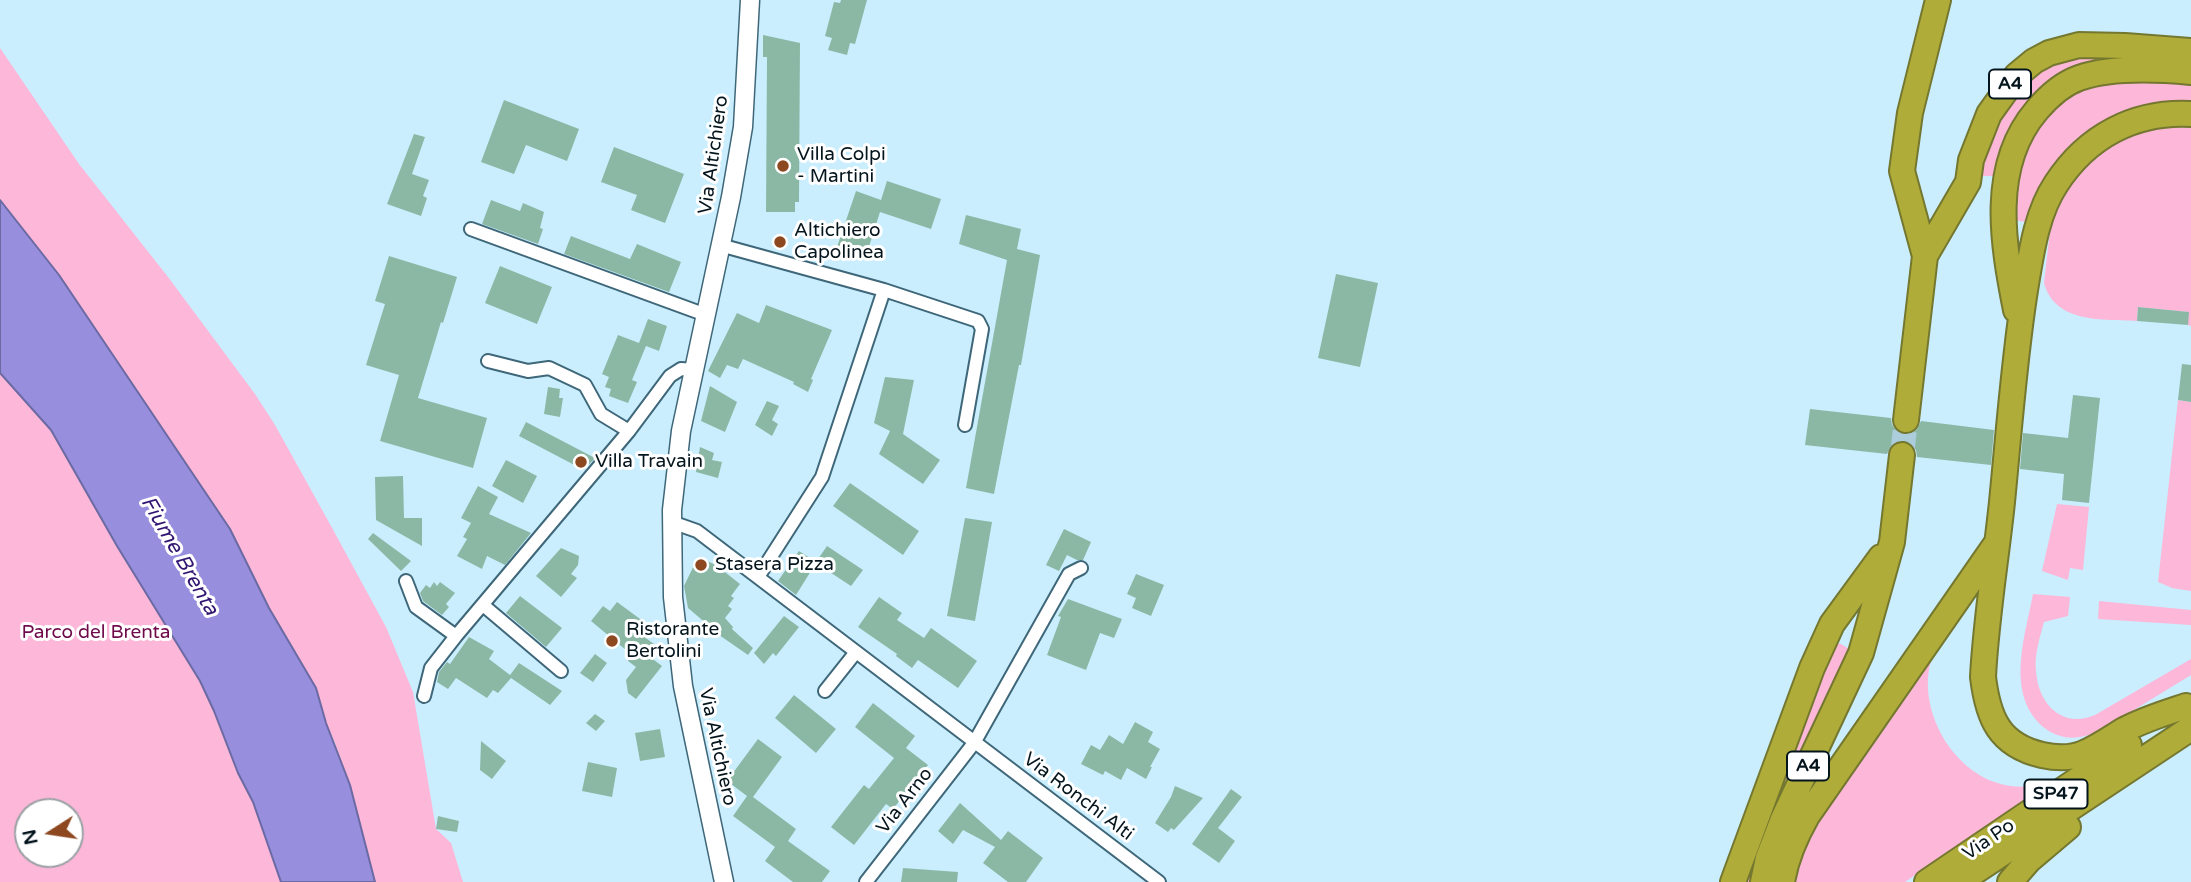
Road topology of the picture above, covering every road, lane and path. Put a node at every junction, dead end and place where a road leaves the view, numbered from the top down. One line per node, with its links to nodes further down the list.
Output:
1 (750, 0): 7 (street, Via Altichiero)
2 (1938, 0): 8 (highway)
3 (2191, 51): 8 (highway, A4)
4 (2191, 72): 11 (highway)
5 (2191, 114): 11 (highway)
6 (471, 229): 10 (street)
7 (720, 245): 9 (street); 10 (street, Via Altichiero)
8 (1925, 256): 14 (highway, A4)
9 (884, 290): 15 (street); 22 (street)
10 (706, 315): 13 (street, Via Altichiero)
11 (2019, 328): 19 (highway)
12 (488, 361): 16 (street)
13 (695, 370): 16 (street); 18 (street, Via Altichiero)
14 (1906, 420)
15 (965, 425)
16 (629, 431): 24 (street)
17 (1902, 455): 20 (highway, A4)
18 (672, 525): 22 (street, Via Ronchi Alti); 33 (street, Via Altichiero)
19 (1998, 541): 30 (highway); 38 (highway)
20 (1892, 542): 36 (highway); 37 (highway, A4)
21 (1081, 568): 32 (street)
22 (758, 577): 26 (street, Via Ronchi Alti)
23 (406, 581): 25 (street)
24 (483, 605): 25 (street); 27 (street)
25 (456, 636): 29 (street)
26 (856, 652): 28 (street); 32 (street, Via Ronchi Alti)
27 (561, 671)
28 (825, 691)
29 (424, 696)
30 (2189, 713): 39 (highway, Via Po / SP47); 40 (highway, Via Po / SP47)
31 (2191, 738): 41 (highway)
32 (974, 743): 34 (street, Via Arno); 35 (street, Via Ronchi Alti)
33 (724, 882)
34 (866, 882)
35 (1160, 882)
36 (1733, 882)
37 (1763, 882)
38 (1782, 882)
39 (1927, 882)
40 (1959, 882)
41 (2010, 882)

